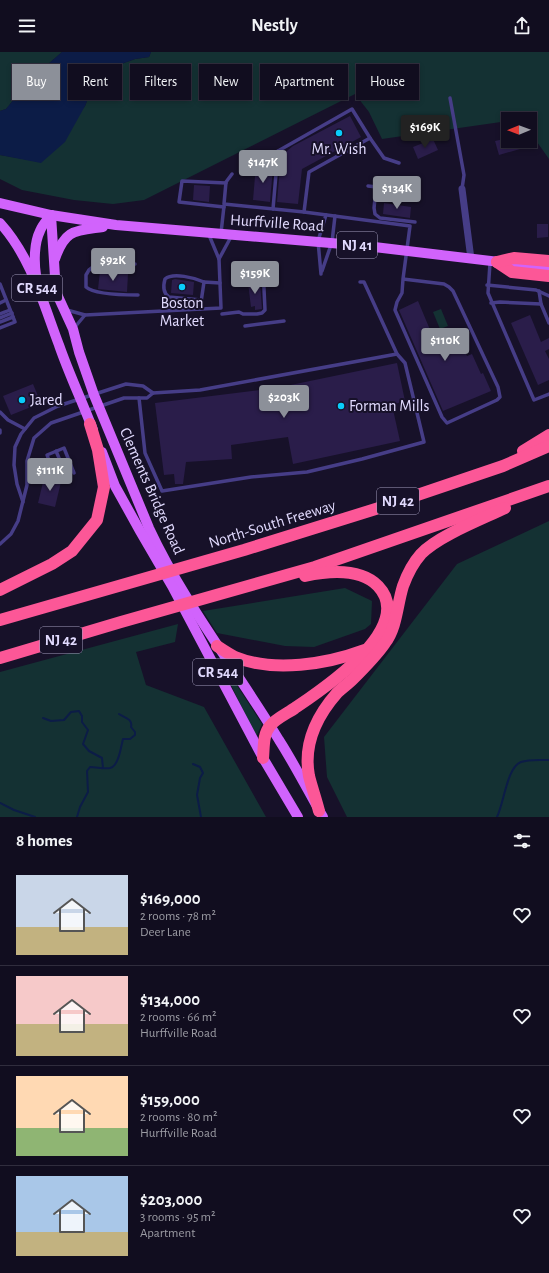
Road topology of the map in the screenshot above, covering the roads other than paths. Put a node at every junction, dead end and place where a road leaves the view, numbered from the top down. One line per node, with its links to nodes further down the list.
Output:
1 (450, 98): 9 (lane)
2 (370, 138): 3 (lane); 5 (lane); 15 (lane)
3 (278, 151): 4 (lane); 14 (lane)
4 (263, 157)
5 (399, 163)
6 (232, 174): 7 (lane)
7 (226, 183): 13 (lane); 13 (lane)
8 (368, 186): 10 (lane)
9 (462, 189): 29 (street)
10 (412, 191)
11 (414, 196): 19 (lane)
12 (0, 203): 16 (main road, NJ 41)
13 (224, 206): 14 (lane); 23 (lane)
14 (273, 209): 15 (lane)
15 (304, 212): 17 (lane)
16 (51, 215): 21 (main road, Hurffville Road / NJ 41); 32 (main road, Clements Bridge Road / CR 544); 44 (main road, Clements Bridge Road)
17 (326, 215): 18 (lane); 25 (lane)
18 (335, 216): 26 (lane); 27 (lane)
19 (415, 222)
20 (0, 223): 44 (main road, Clements Bridge Road / CR 544)
21 (116, 225): 22 (main road, Hurffville Road / NJ 41); 32 (main road)
22 (208, 234): 23 (main road, Hurffville Road / NJ 41); 28 (lane)
23 (221, 234): 24 (main road, Hurffville Road / NJ 41)
24 (232, 235): 25 (main road, Hurffville Road / NJ 41); 28 (lane)
25 (318, 241): 26 (main road, Hurffville Road / NJ 41); 26 (lane)
26 (332, 242): 27 (main road, Hurffville Road / NJ 41)
27 (407, 251): 29 (main road, Hurffville Road / NJ 41); 37 (lane)
28 (219, 259): 40 (lane)
29 (470, 259): 30 (main road, Hurffville Road / NJ 41)
30 (494, 262): 31 (highway); 35 (main road, Hurffville Road / NJ 41); 36 (highway); 42 (lane)
31 (549, 262)
32 (54, 264): 54 (main road, Clements Bridge Road / CR 544)
33 (135, 264): 46 (lane)
34 (263, 268): 58 (lane)
35 (549, 268)
36 (549, 276)
37 (403, 279): 37 (lane)
38 (204, 282): 40 (lane); 50 (lane); 50 (lane)
39 (360, 282): 67 (lane)
40 (220, 283): 55 (lane)
41 (0, 284): 43 (lane)
42 (488, 285): 45 (lane); 52 (lane)
43 (1, 289): 47 (lane)
44 (38, 290): 72 (main road, Clements Bridge Road / CR 544)
45 (539, 291): 48 (lane); 53 (lane)
46 (138, 295)
47 (4, 296): 49 (lane); 51 (lane); 56 (lane)
48 (549, 296)
49 (0, 298)
50 (201, 300): 55 (lane)
51 (0, 303)
52 (491, 303): 53 (lane); 69 (lane)
53 (541, 304): 63 (lane)
54 (64, 309): 59 (lane); 66 (main road, Clements Bridge Road / CR 544)
55 (200, 309): 59 (lane)
56 (11, 313): 57 (lane); 60 (lane); 62 (lane); 65 (lane)
57 (0, 314)
58 (222, 314)
59 (85, 315): 66 (lane)
60 (0, 318)
61 (284, 321): 64 (lane)
62 (0, 322)
63 (549, 323)
64 (245, 326)
65 (0, 328)
66 (73, 329): 70 (main road, Clements Bridge Road / CR 544)
67 (397, 354): 68 (lane); 71 (lane)
68 (153, 393): 70 (lane); 71 (lane)
69 (549, 394)
70 (94, 395): 72 (lane); 73 (main road, Clements Bridge Road / CR 544)
71 (139, 398): 73 (lane)
72 (80, 399): 75 (main road, Clements Bridge Road / CR 544); 77 (lane)
73 (100, 407): 75 (lane); 91 (main road, Clements Bridge Road / CR 544)
74 (0, 412): 77 (lane)
75 (85, 412): 76 (main road, Clements Bridge Road / CR 544); 86 (lane)
76 (90, 424): 89 (highway); 95 (main road, Clements Bridge Road / CR 544)
77 (25, 429): 86 (lane)
78 (549, 435): 81 (highway)
79 (549, 446): 81 (highway, North-South Freeway / NJ 42)
80 (56, 451): 82 (lane); 83 (lane); 83 (lane)
81 (503, 466): 90 (highway, North-South Freeway / NJ 42)
82 (72, 467): 83 (lane); 84 (lane)
83 (64, 470)
84 (74, 473)
85 (546, 488): 88 (highway, NJ 42); 96 (highway)
86 (23, 502): 87 (lane)
87 (0, 544)
88 (251, 586): 92 (highway); 93 (highway, NJ 42)
89 (0, 590)
90 (0, 620)
91 (217, 646): 92 (highway); 94 (main road, Clements Bridge Road / CR 544)
92 (368, 649): 94 (highway)
93 (0, 658)
94 (270, 726): 95 (highway); 96 (main road, Clements Bridge Road / CR 544)
95 (263, 758): 97 (main road, Clements Bridge Road / CR 544)
96 (321, 814)
97 (298, 817)

